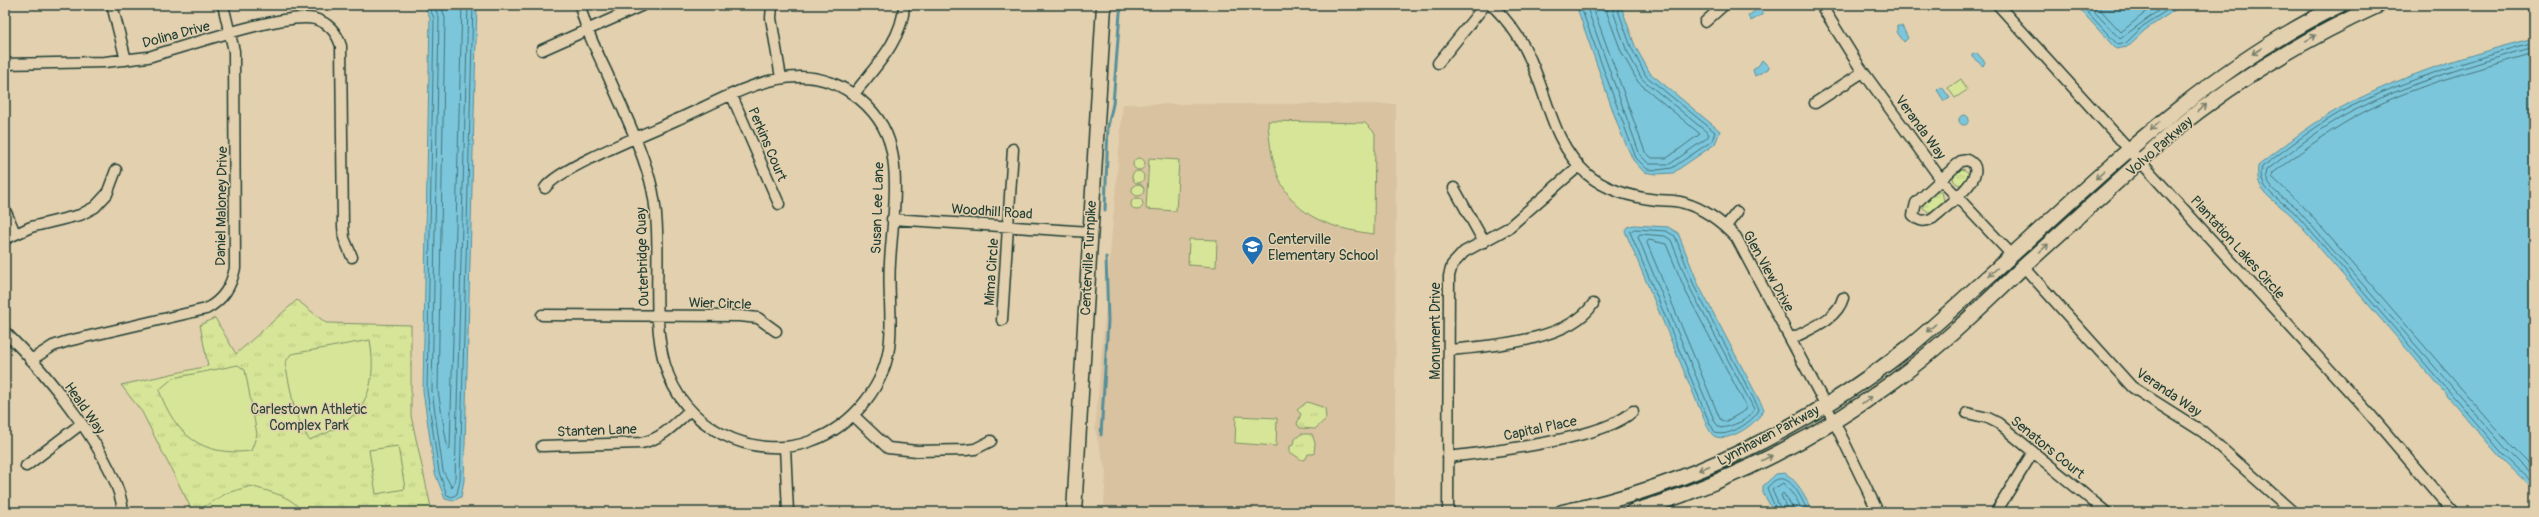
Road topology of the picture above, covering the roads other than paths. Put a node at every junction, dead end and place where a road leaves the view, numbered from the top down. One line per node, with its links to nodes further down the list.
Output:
1 (112, 5): 19 (street)
2 (223, 5): 17 (street, Daniel Maloney Drive)
3 (580, 5): 16 (street, Outerbridge Quay)
4 (643, 5): 16 (street)
5 (772, 5): 23 (street)
6 (904, 5): 24 (street)
7 (1104, 5): 43 (main road, Centerville Turnpike)
8 (1485, 5): 20 (street)
9 (1492, 5): 31 (street, Glen View Drive)
10 (1724, 5): 15 (street)
11 (1821, 5): 22 (street, Veranda Way)
12 (1998, 5): 29 (street, Plantation Lakes Circle)
13 (2340, 5): 29 (main road, Volvo Parkway, one-way to 29)
14 (2379, 5): 30 (main road, Volvo Parkway, one-way to 14)
15 (1705, 22)
16 (587, 30): 18 (street); 27 (street, Outerbridge Quay)
17 (231, 34): 19 (street, Dolina Drive); 48 (street, Dolina Drive); 61 (street, Daniel Maloney Drive)
18 (542, 50)
19 (126, 60): 21 (street, Dolina Drive)
20 (1438, 63)
21 (5, 64)
22 (1863, 72): 26 (street); 33 (street, Veranda Way)
23 (781, 78): 24 (street, Susan Lee Lane); 25 (street, Susan Lee Lane)
24 (854, 94): 40 (street, Susan Lee Lane)
25 (732, 96): 27 (street, Susan Lee Lane); 37 (street, Perkins Court)
26 (1815, 103)
27 (635, 138): 34 (street, Susan Lee Lane); 54 (street, Outerbridge Quay)
28 (1013, 149): 41 (street, Mima Circle)
29 (2129, 149): 30 (street, Plantation Lakes Circle); 47 (main road, Volvo Parkway, one-way to 47)
30 (2141, 161): 49 (main road, Volvo Parkway, one-way to 30); 85 (street, Plantation Lakes Circle)
31 (1579, 166): 42 (street, Glen View Drive); 46 (street, Monument Drive)
32 (116, 170): 44 (street)
33 (1941, 179): 36 (street, Veranda Way); 36 (street); 36 (street)
34 (545, 188)
35 (1454, 188): 46 (street)
36 (1957, 196): 47 (street, Veranda Way)
37 (779, 204)
38 (5, 210): 44 (street)
39 (1737, 212): 42 (street)
40 (892, 218): 41 (street, Woodhill Road); 66 (street, Susan Lee Lane)
41 (1008, 226): 43 (street, Woodhill Road); 55 (street, Mima Circle)
42 (1726, 226): 59 (street, Glen View Drive)
43 (1090, 232): 77 (main road, Centerville Turnpike)
44 (15, 233): 45 (street)
45 (5, 239)
46 (1484, 242): 60 (street, Monument Drive)
47 (2012, 255): 52 (main road, Volvo Parkway, one-way to 52)
48 (352, 257)
49 (2024, 267): 56 (main road, Volvo Parkway); 84 (street, Veranda Way)
50 (1843, 298): 59 (street)
51 (1593, 304): 60 (street)
52 (1950, 311): 62 (main road, Lynnhaven Parkway, one-way to 62)
53 (542, 315): 54 (street, Wier Circle)
54 (658, 315): 57 (street, Wier Circle); 63 (street, Outerbridge Quay)
55 (1002, 320)
56 (1964, 322): 67 (main road, Lynnhaven Parkway, one-way to 56)
57 (776, 331)
58 (5, 332): 61 (street, Heald Way)
59 (1791, 339): 62 (street, Glen View Drive)
60 (1449, 350): 73 (street, Monument Drive)
61 (31, 360): 68 (street, Heald Way)
62 (1826, 405): 67 (street, Glen View Drive); 79 (main road, Lynnhaven Parkway, one-way to 79)
63 (690, 410): 70 (street, Stanten Lane); 71 (street, Outerbridge Quay)
64 (1633, 411): 73 (street, Capital Place)
65 (1967, 413): 72 (street, Senators Court)
66 (853, 415): 69 (street); 71 (street, Susan Lee Lane)
67 (1834, 421): 80 (main road, Lynnhaven Parkway, one-way to 67); 81 (street, Glen View Drive)
68 (81, 424): 74 (street); 75 (street, Heald Way)
69 (991, 441)
70 (542, 446)
71 (785, 447): 76 (street)
72 (2033, 452): 82 (street); 83 (street, Senators Court)
73 (1448, 457): 78 (street, Monument Drive)
74 (26, 466)
75 (123, 512)
76 (788, 512)
77 (1074, 512)
78 (1448, 512)
79 (1562, 512)
80 (1632, 512)
81 (1878, 512)
82 (1996, 512)
83 (2106, 512)
84 (2293, 512)
85 (2453, 512)

